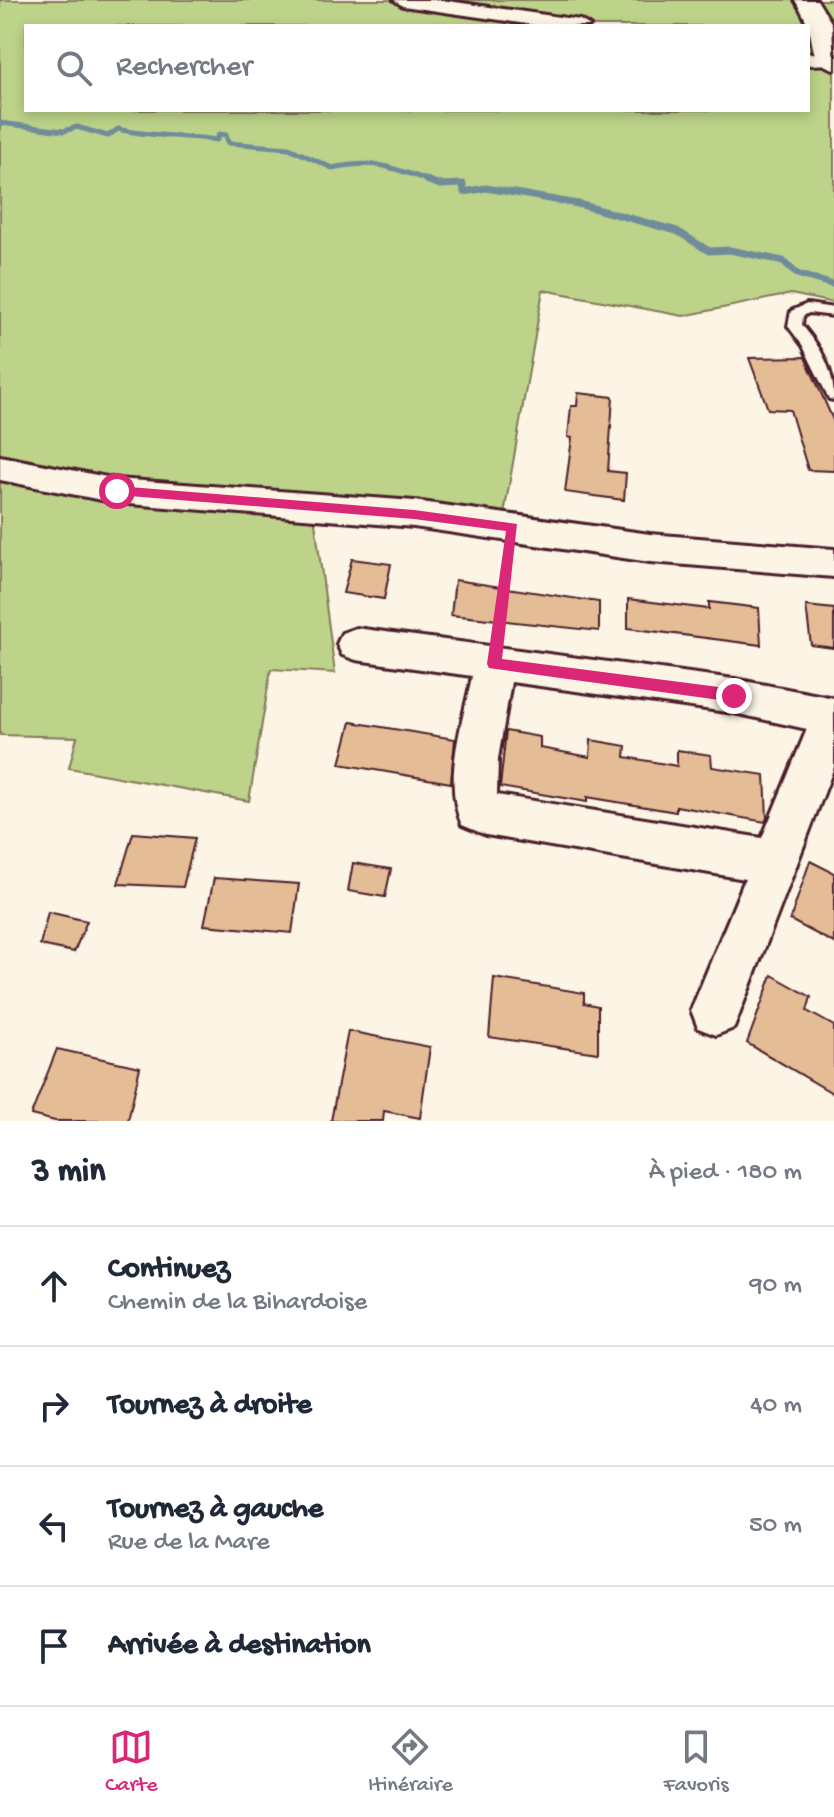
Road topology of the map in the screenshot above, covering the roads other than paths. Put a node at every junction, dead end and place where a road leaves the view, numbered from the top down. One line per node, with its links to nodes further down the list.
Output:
1 (403, 0): 3 (street)
2 (806, 0): 4 (street)
3 (566, 24)
4 (824, 60)
5 (834, 312): 6 (lane)
6 (834, 395)
7 (0, 468): 8 (street)
8 (834, 563)
9 (356, 644): 10 (street)
10 (494, 664): 11 (street); 12 (street)
11 (834, 716): 12 (street)
12 (773, 862): 13 (street)
13 (716, 1010)

